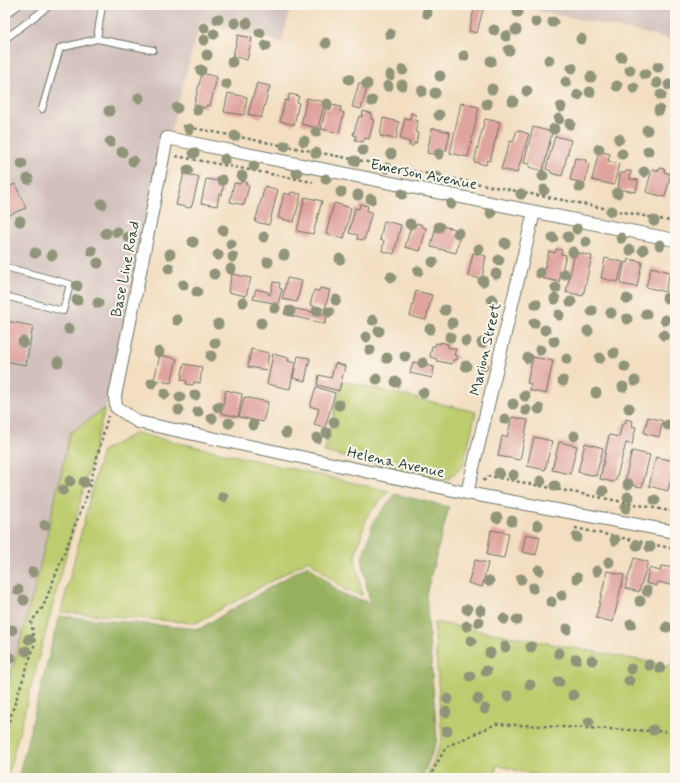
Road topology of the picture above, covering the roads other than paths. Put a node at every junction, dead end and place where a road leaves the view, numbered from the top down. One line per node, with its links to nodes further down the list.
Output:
1 (19, 5): 4 (lane)
2 (50, 5): 5 (lane)
3 (102, 5): 6 (lane)
4 (5, 15)
5 (5, 39)
6 (97, 39): 7 (lane); 8 (lane)
7 (153, 50)
8 (42, 109)
9 (168, 138): 10 (street, Emerson Avenue); 14 (street, Base Line Road)
10 (534, 212): 11 (street, Emerson Avenue); 15 (street, Marion Street)
11 (675, 240)
12 (5, 267): 13 (lane)
13 (5, 296)
14 (116, 407): 15 (street, Helena Avenue)
15 (467, 493): 16 (street, Helena Avenue)
16 (675, 532)

